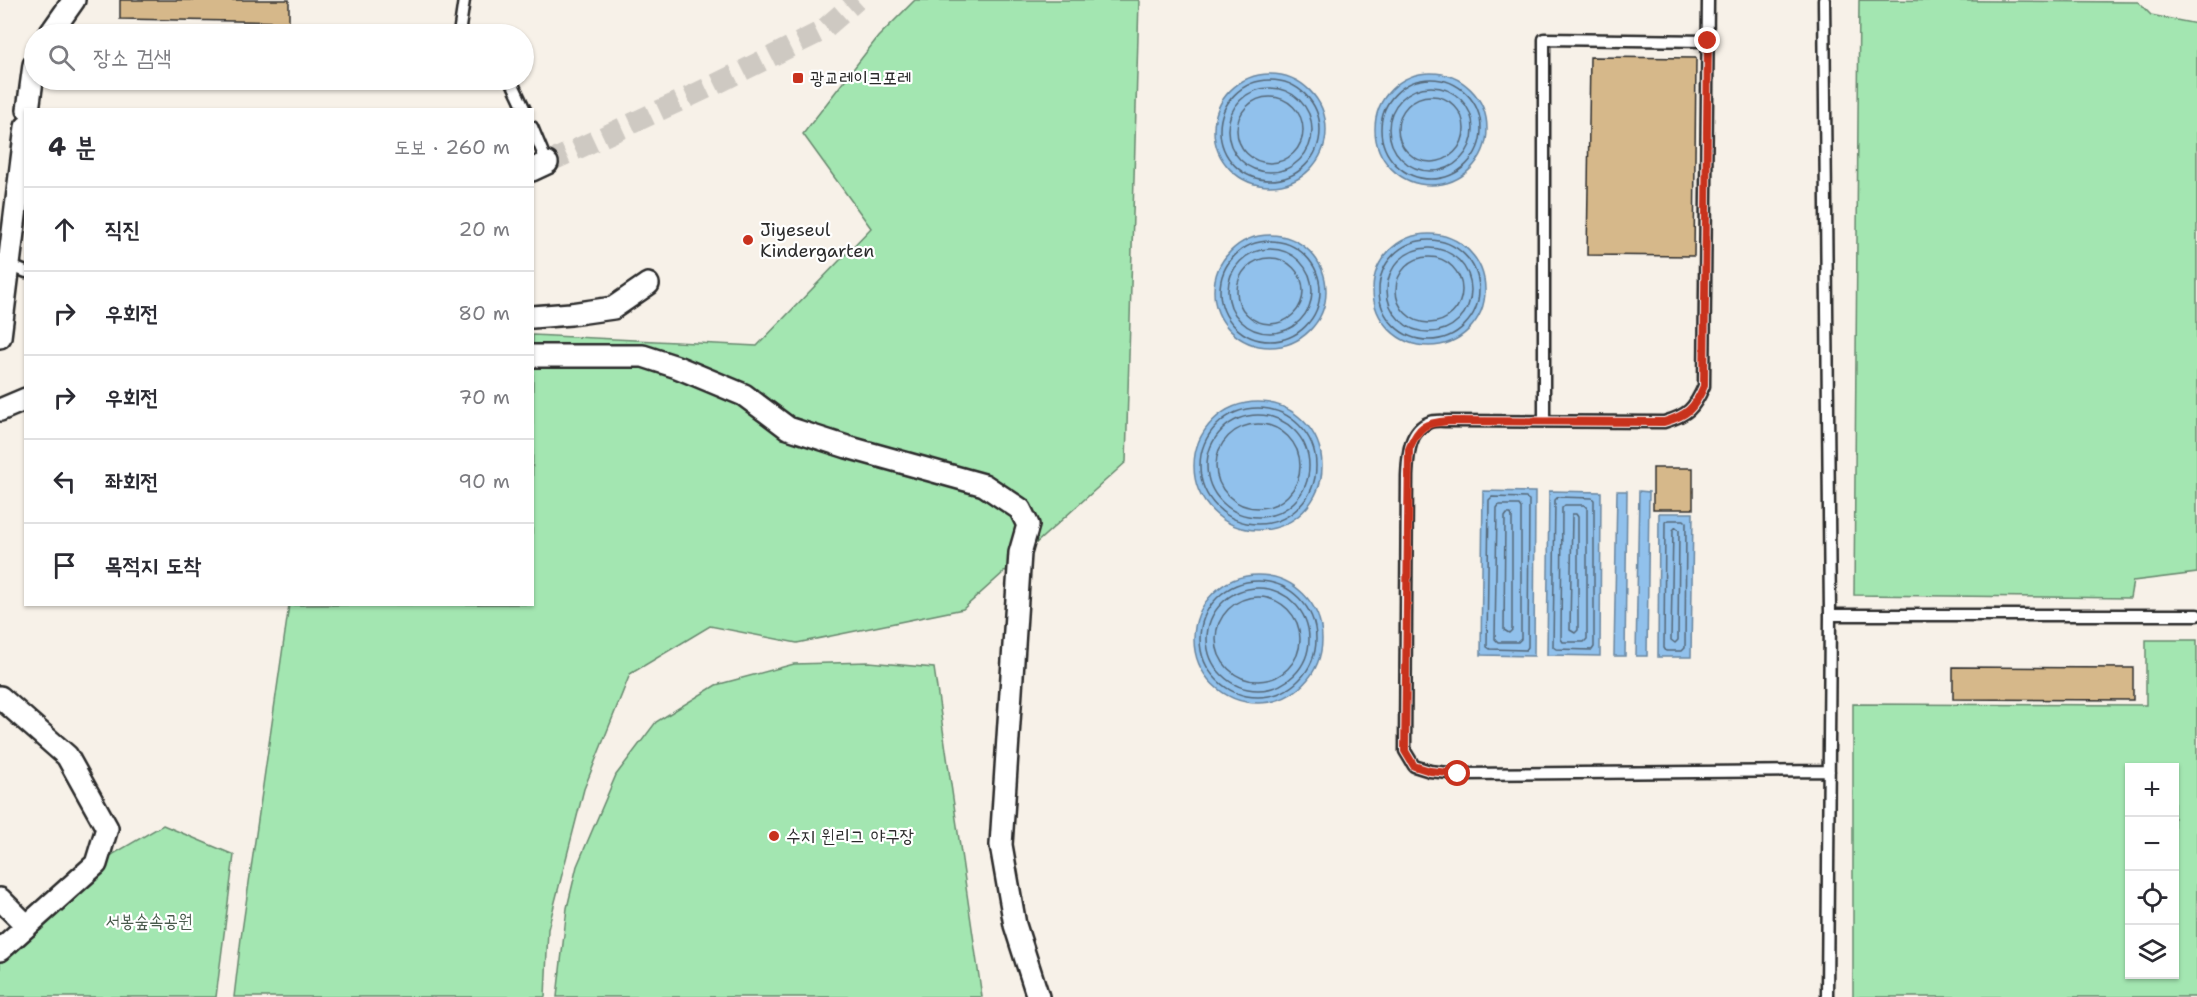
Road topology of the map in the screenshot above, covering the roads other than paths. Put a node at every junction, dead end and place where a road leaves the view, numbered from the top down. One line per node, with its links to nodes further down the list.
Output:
1 (74, 0): 5 (street)
2 (464, 0): 6 (lane)
3 (1708, 0): 7 (lane)
4 (1824, 0): 23 (lane)
5 (57, 24)
6 (460, 24)
7 (1708, 41): 22 (lane); 22 (lane)
8 (31, 90): 10 (street)
9 (516, 90): 11 (lane)
10 (28, 108)
11 (524, 108)
12 (534, 137): 14 (lane)
13 (24, 148): 15 (street)
14 (540, 166)
15 (12, 271): 18 (street)
16 (648, 284): 17 (street)
17 (534, 316)
18 (0, 337)
19 (534, 357): 30 (street)
20 (24, 400): 21 (street)
21 (0, 410)
22 (1544, 422): 26 (lane)
23 (1830, 615): 24 (lane); 26 (lane)
24 (2197, 615)
25 (0, 697): 28 (street)
26 (1829, 771): 31 (lane)
27 (0, 899): 28 (street)
28 (27, 926): 29 (street)
29 (0, 950)
30 (1038, 997)
31 (1827, 997)

